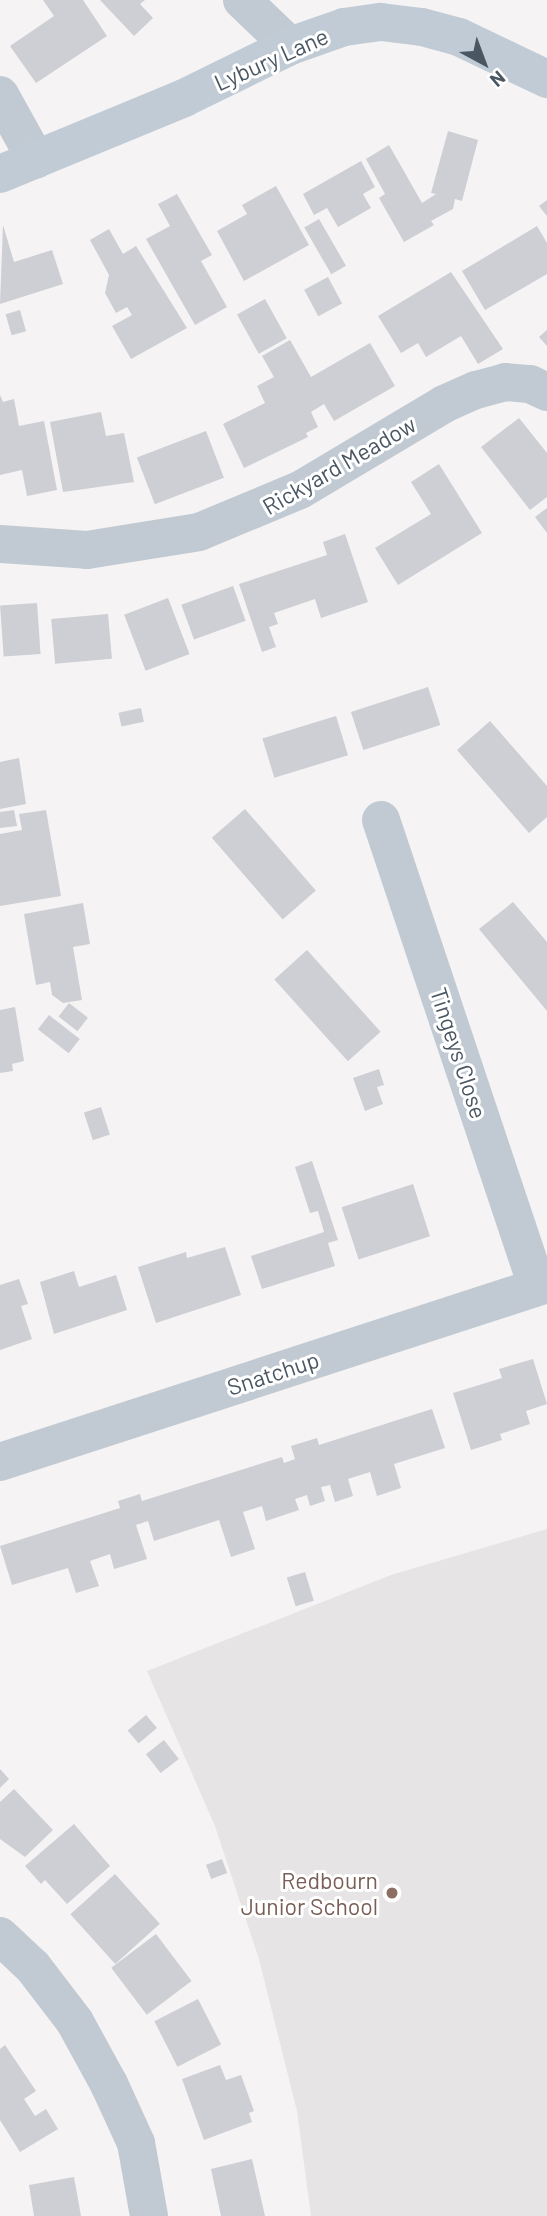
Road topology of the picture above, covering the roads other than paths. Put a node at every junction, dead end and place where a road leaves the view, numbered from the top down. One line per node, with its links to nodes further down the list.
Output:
1 (242, 0): 2 (street)
2 (290, 46): 3 (street, Lybury Lane); 5 (street, Lybury Lane)
3 (547, 79)
4 (0, 95): 5 (street)
5 (36, 160): 6 (street, Lybury Lane)
6 (0, 174)
7 (547, 392): 8 (street, Rickyard Meadow)
8 (0, 544)
9 (381, 820): 10 (street, Tingeys Close)
10 (542, 1286): 11 (street, Snatchup)
11 (0, 1462)
12 (0, 1936): 13 (street)
13 (149, 2216)

